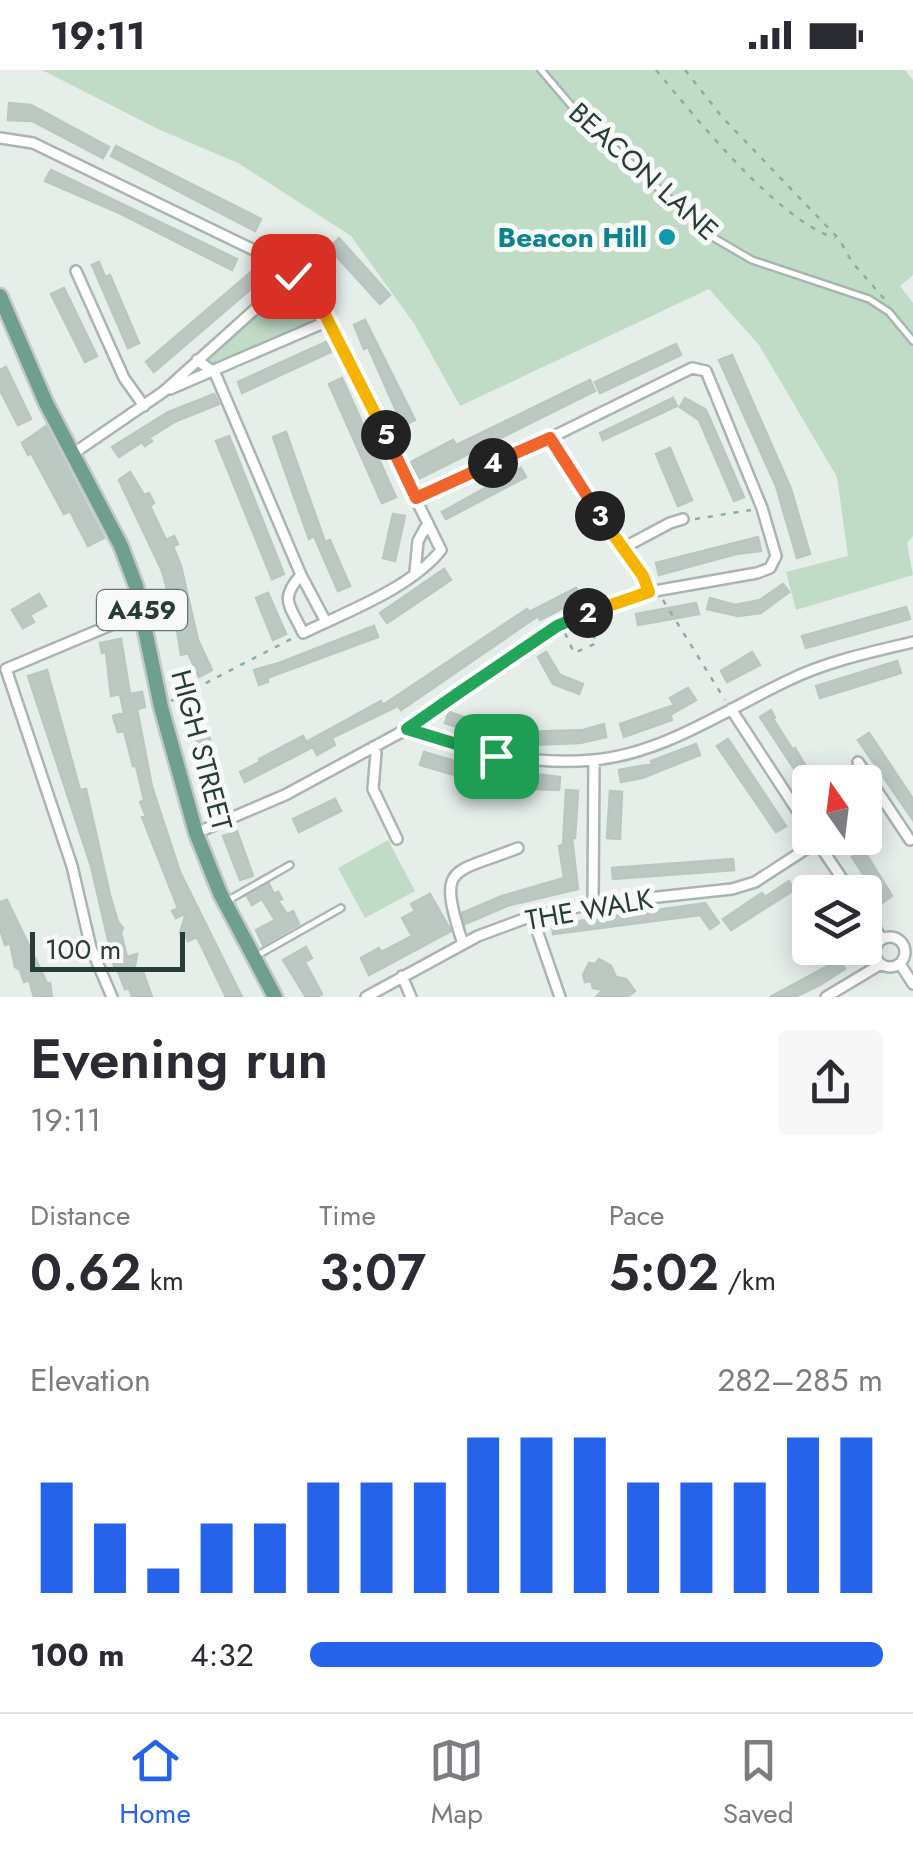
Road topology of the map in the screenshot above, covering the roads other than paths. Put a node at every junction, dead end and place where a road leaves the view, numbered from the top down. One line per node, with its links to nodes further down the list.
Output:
1 (541, 70): 7 (lane, BEACON LANE)
2 (0, 138): 4 (street)
3 (76, 271): 11 (street)
4 (293, 276): 6 (street); 8 (street)
5 (0, 296): 13 (main road, HIGH STREET / A459)
6 (328, 321): 9 (street); 14 (street)
7 (913, 341)
8 (197, 360): 9 (street); 10 (street)
9 (215, 372): 10 (street); 21 (street)
10 (163, 392): 11 (street)
11 (144, 406): 13 (street)
12 (550, 438): 14 (street); 19 (street); 22 (street)
13 (74, 453): 23 (main road, HIGH STREET / A459)
14 (416, 498): 16 (street)
15 (682, 520): 17 (street)
16 (428, 523): 20 (street); 20 (street)
17 (670, 523): 18 (street); 19 (street)
18 (676, 534)
19 (621, 549): 22 (street)
20 (414, 572): 24 (street)
21 (301, 576): 24 (street); 24 (street)
22 (654, 591): 29 (street)
23 (142, 612): 27 (street); 35 (main road, HIGH STREET / A459)
24 (326, 622)
25 (913, 642): 28 (street)
26 (0, 656): 27 (street)
27 (6, 669): 55 (street)
28 (731, 709): 31 (street); 34 (street)
29 (407, 729): 30 (street); 31 (street)
30 (373, 747): 35 (street); 36 (street)
31 (594, 760): 42 (street)
32 (858, 762): 33 (street)
33 (883, 800): 37 (street)
34 (792, 802)
35 (196, 833): 41 (main road, HIGH STREET / A459)
36 (397, 839)
37 (910, 840)
38 (518, 848): 47 (street)
39 (795, 855): 42 (street, THE WALK)
40 (290, 865): 41 (lane)
41 (224, 902): 48 (main road, HIGH STREET / A459)
42 (593, 904): 44 (street, THE WALK)
43 (341, 908): 48 (lane)
44 (532, 916): 47 (street, THE WALK); 58 (street)
45 (882, 939): 46 (street)
46 (908, 942): 50 (street)
47 (463, 944): 52 (street, THE WALK)
48 (253, 957): 56 (main road, HIGH STREET / A459)
49 (882, 964): 50 (street)
50 (900, 964): 53 (street)
51 (879, 965): 59 (street)
52 (402, 976): 54 (street, THE WALK); 57 (street)
53 (913, 984)
54 (369, 996)
55 (112, 997)
56 (275, 997)
57 (411, 997)
58 (560, 997)
59 (826, 997)

